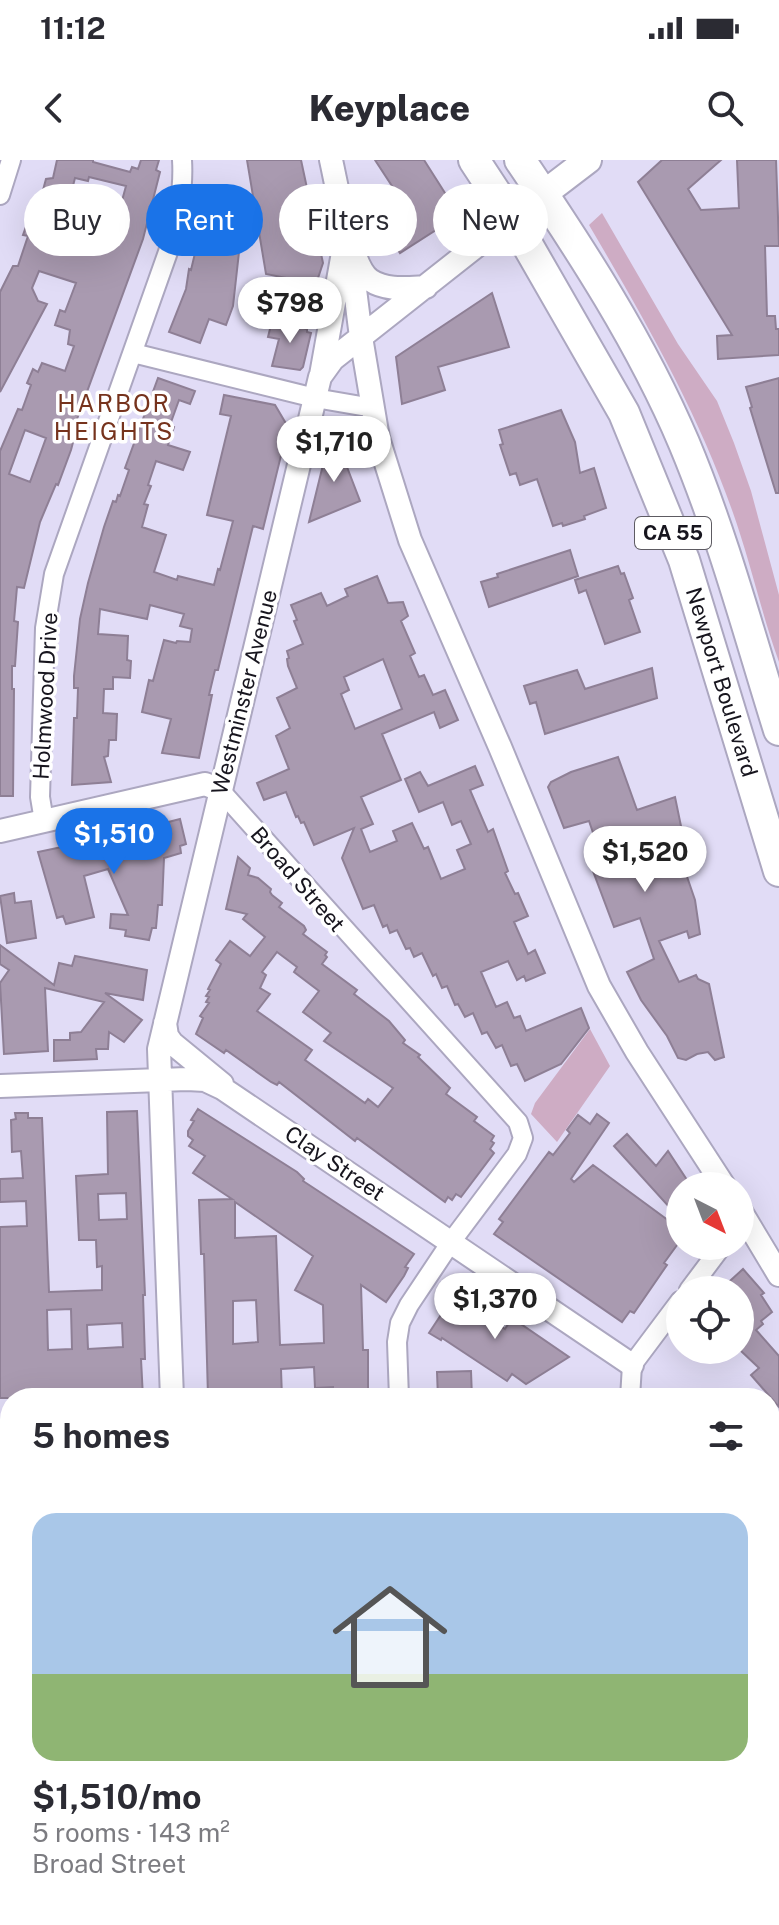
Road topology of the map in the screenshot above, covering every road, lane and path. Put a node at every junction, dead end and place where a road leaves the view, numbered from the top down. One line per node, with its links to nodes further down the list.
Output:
1 (11, 160): 11 (street)
2 (182, 160): 20 (street, Holmwood Drive)
3 (331, 160): 7 (street)
4 (474, 160): 8 (highway, Newport Boulevard / CA 55)
5 (520, 160): 9 (highway, Newport Boulevard / CA 55)
6 (588, 160): 10 (main road)
7 (337, 184)
8 (490, 184)
9 (536, 184)
10 (548, 190)
11 (0, 195)
12 (548, 202): 23 (highway, Newport Boulevard / CA 55)
13 (342, 256): 21 (street)
14 (351, 256): 19 (street)
15 (354, 256): 18 (street)
16 (465, 256): 18 (street, Westminster Avenue)
17 (534, 256): 27 (highway, Newport Boulevard / CA 55)
18 (426, 287): 19 (street, Westminster Avenue)
19 (361, 337): 21 (street, Westminster Avenue); 22 (street)
20 (133, 353): 21 (street); 25 (street, Holmwood Drive)
21 (318, 387): 22 (street); 24 (street, Westminster Avenue)
22 (373, 408): 32 (street)
23 (779, 730)
24 (220, 790): 25 (street); 28 (street, Westminster Avenue); 34 (street, Broad Street)
25 (44, 821): 26 (street)
26 (0, 831)
27 (779, 871)
28 (165, 1023): 29 (street, Westminster Avenue); 31 (street)
29 (159, 1080): 30 (street, Clay Street); 31 (street, Clay Street); 38 (street, Westminster Avenue)
30 (0, 1086)
31 (234, 1096): 34 (street, Clay Street)
32 (715, 1172)
33 (754, 1238): 35 (street)
34 (451, 1242): 37 (street, Clay Street); 39 (street)
35 (779, 1275)
36 (666, 1320): 37 (street)
37 (632, 1365): 40 (street)
38 (172, 1388)
39 (399, 1388)
40 (631, 1388)

